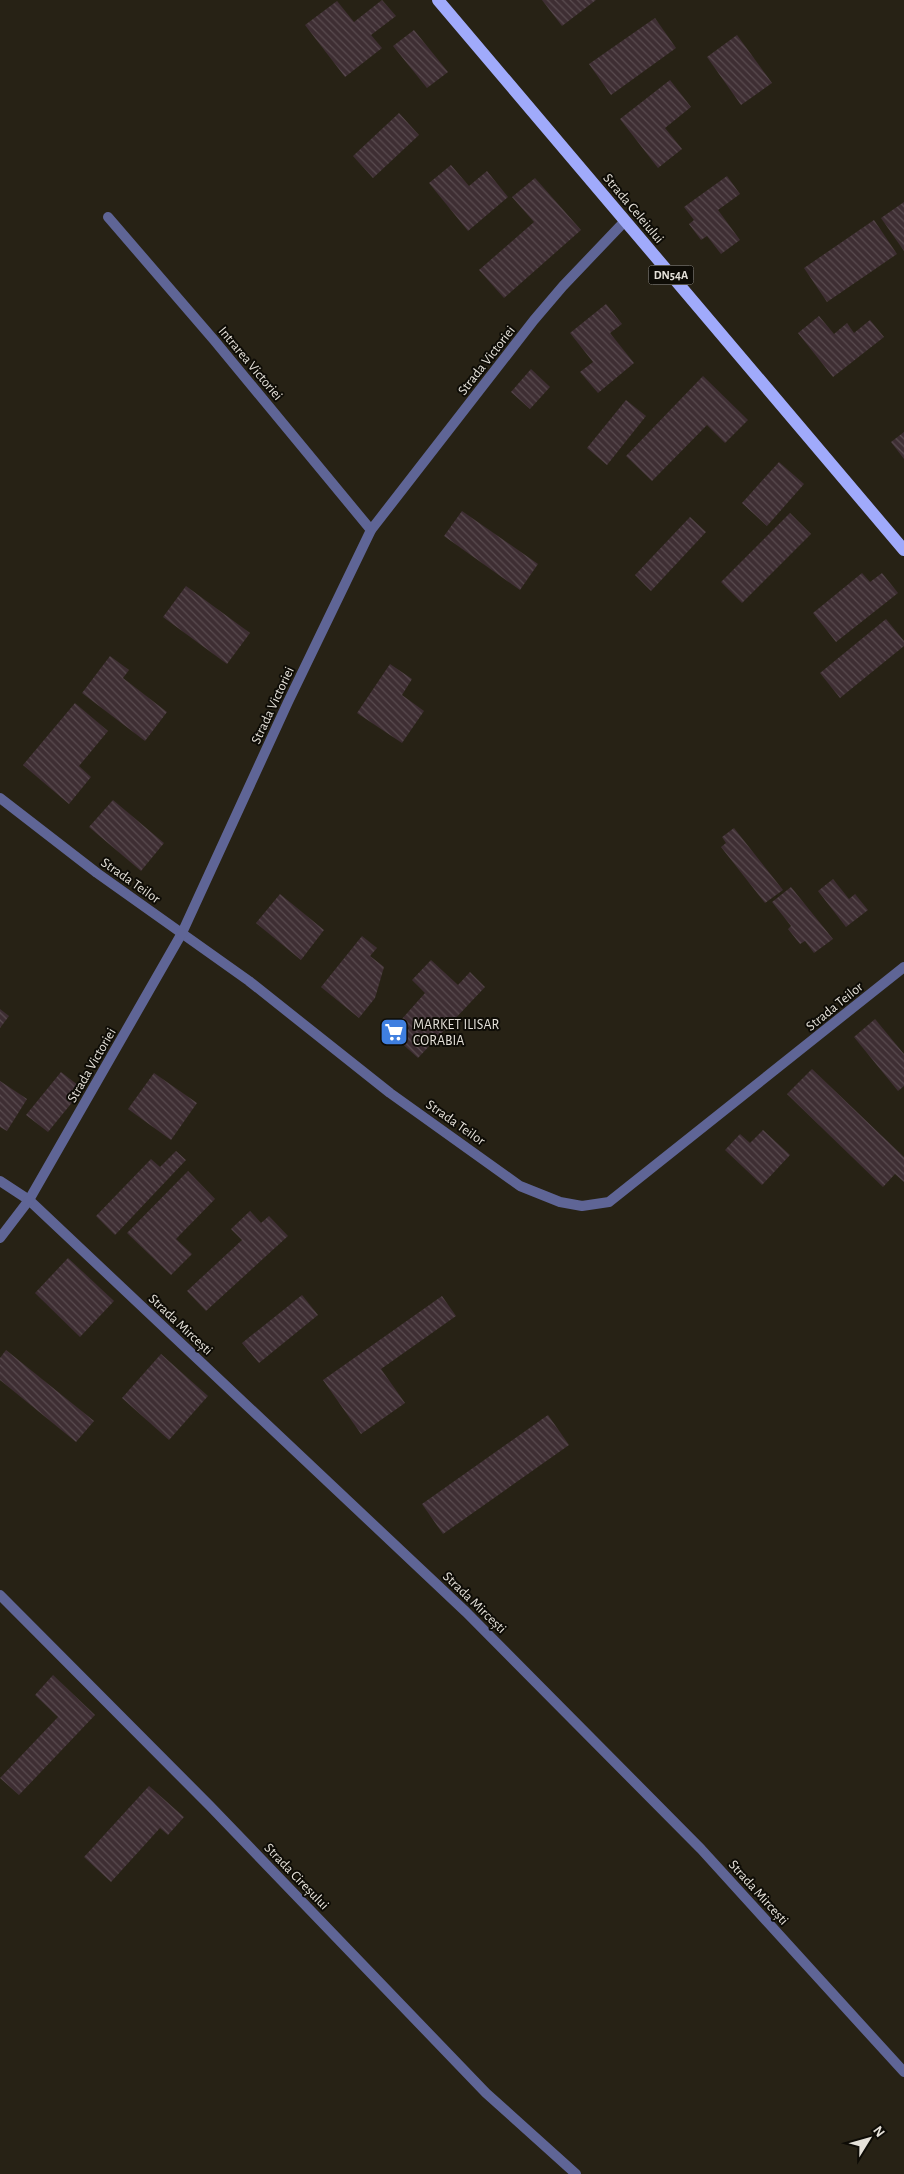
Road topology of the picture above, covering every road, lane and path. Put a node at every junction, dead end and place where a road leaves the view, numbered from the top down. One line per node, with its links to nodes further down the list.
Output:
1 (438, 0): 3 (main road, Strada Celeiului / DN54A)
2 (108, 217): 4 (street, Intrarea Victoriei)
3 (625, 221): 4 (street, Strada Victoriei); 5 (main road, Strada Celeiului / DN54A)
4 (371, 530): 7 (street, Strada Victoriei)
5 (904, 550)
6 (0, 798): 7 (street, Strada Teilor)
7 (182, 933): 8 (street, Strada Teilor); 10 (street, Strada Victoriei)
8 (904, 967)
9 (0, 1181): 10 (street, Strada Mircești)
10 (29, 1200): 11 (street, Strada Victoriei); 13 (street, Strada Mircești)
11 (0, 1238)
12 (0, 1595): 14 (street, Strada Cireșului)
13 (904, 2072)
14 (576, 2174)

